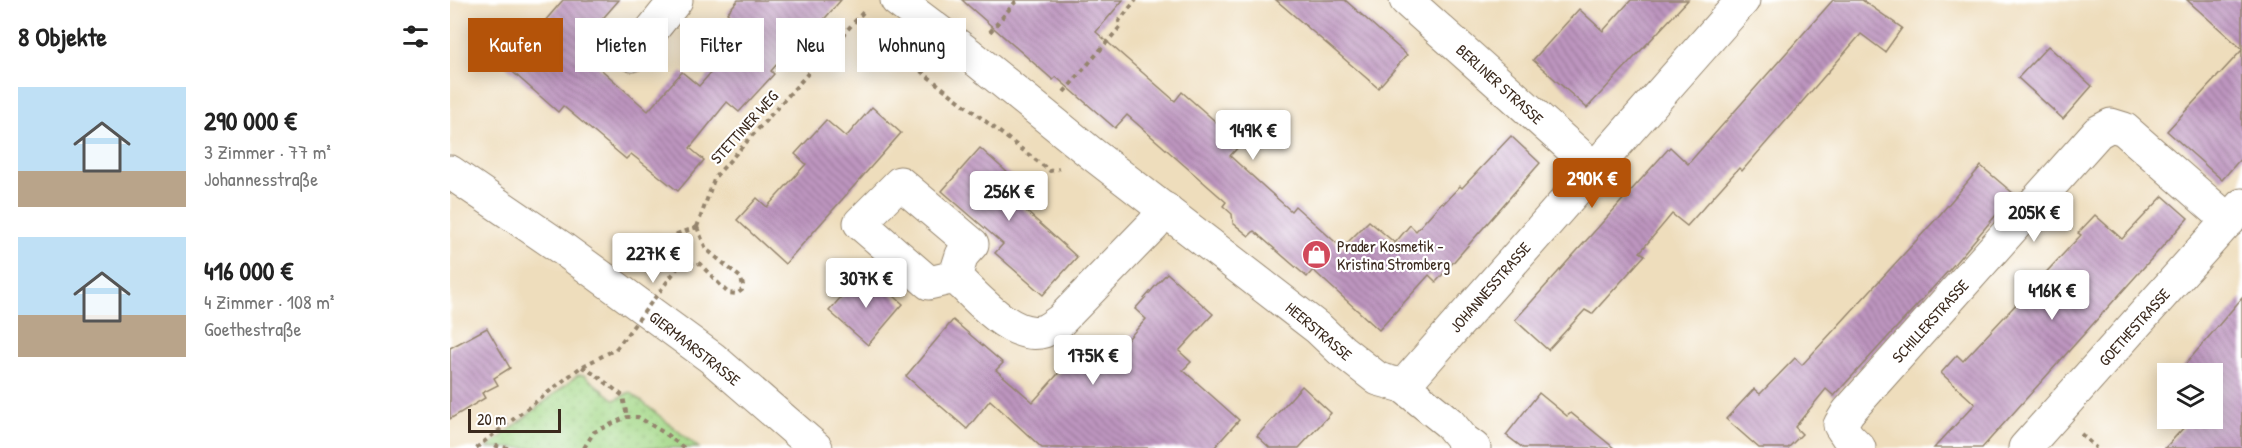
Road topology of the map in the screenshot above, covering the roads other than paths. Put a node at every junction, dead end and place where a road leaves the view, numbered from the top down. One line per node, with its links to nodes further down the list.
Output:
1 (676, 0): 5 (street)
2 (1406, 0): 6 (street, BERLINER STRASSE)
3 (1743, 0): 6 (street, JOHANNESSTRASSE)
4 (885, 2): 8 (street, HEERSTRASSE)
5 (662, 18)
6 (1594, 168): 11 (street, JOHANNESSTRASSE)
7 (450, 172): 12 (street, GIERMAARSTRASSE)
8 (1165, 209): 10 (street); 11 (street, HEERSTRASSE)
9 (2235, 213): 14 (street, SCHILLERSTRASSE); 15 (street, GOETHESTRASSE)
10 (955, 277)
11 (1403, 386): 13 (street, HEERSTRASSE)
12 (816, 448)
13 (1474, 448)
14 (1859, 448)
15 (2025, 448)

